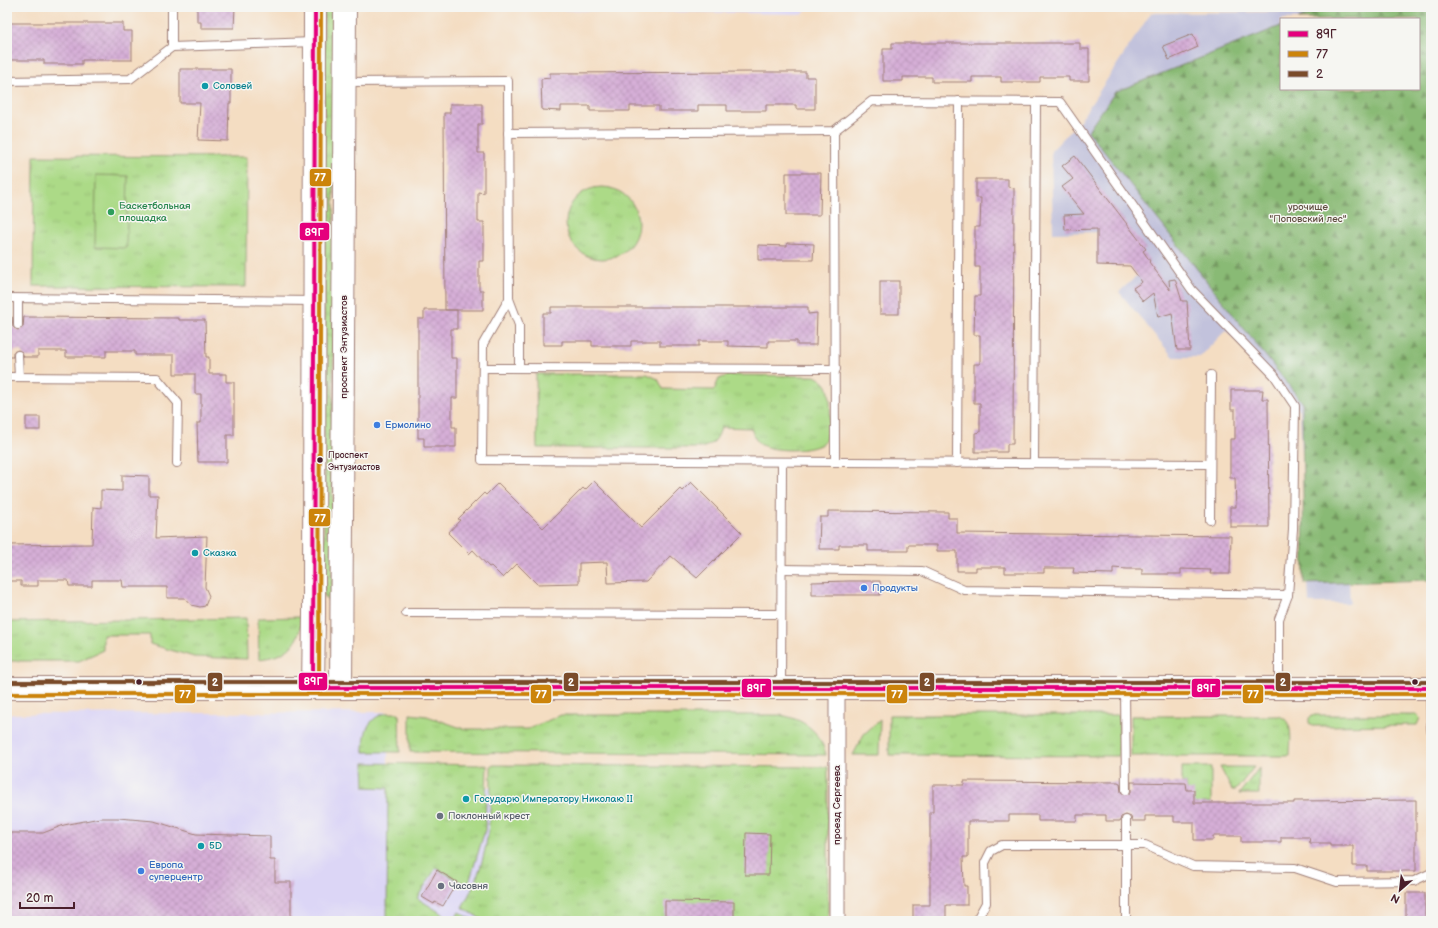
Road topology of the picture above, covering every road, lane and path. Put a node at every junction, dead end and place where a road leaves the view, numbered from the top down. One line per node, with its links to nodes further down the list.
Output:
1 (172, 7): 5 (lane)
2 (315, 7): 4 (main road)
3 (345, 7): 7 (main road, проспект Энтузиастов)
4 (315, 42): 5 (lane); 15 (main road)
5 (172, 47): 6 (lane)
6 (7, 81)
7 (345, 82): 11 (lane); 37 (main road, проспект Энтузиастов)
8 (959, 101): 9 (lane); 10 (lane); 27 (lane)
9 (1036, 102): 28 (lane); 32 (lane)
10 (834, 131): 11 (lane); 20 (lane)
11 (508, 133): 14 (lane)
12 (7, 298): 13 (lane)
13 (18, 298): 15 (lane); 16 (lane)
14 (509, 299): 18 (lane); 19 (lane)
15 (314, 301): 36 (main road)
16 (18, 325)
17 (18, 355): 23 (lane)
18 (483, 368): 19 (lane); 24 (lane)
19 (519, 368): 20 (lane)
20 (836, 368): 25 (lane)
21 (1211, 375): 29 (lane)
22 (7, 377): 23 (lane)
23 (19, 377): 26 (lane)
24 (782, 462): 25 (lane); 31 (lane)
25 (835, 462): 27 (lane)
26 (177, 463)
27 (957, 463): 28 (lane)
28 (1034, 463): 29 (lane)
29 (1210, 464): 30 (lane)
30 (1210, 520)
31 (781, 569): 32 (lane); 34 (lane)
32 (1288, 595): 41 (lane)
33 (406, 613): 34 (lane)
34 (781, 614): 38 (lane)
35 (7, 688): 36 (main road)
36 (313, 688): 37 (main road)
37 (341, 688): 38 (main road)
38 (782, 688): 39 (main road)
39 (837, 688): 40 (main road); 48 (street, проезд Сергеева)
40 (1125, 688): 41 (main road); 44 (lane)
41 (1279, 688): 42 (main road)
42 (1431, 688): 43 (lane)
43 (1431, 730)
44 (1126, 790)
45 (1126, 820): 46 (lane)
46 (1126, 844): 47 (lane); 49 (lane); 50 (lane)
47 (1431, 873)
48 (837, 921)
49 (976, 921)
50 (1126, 921)

